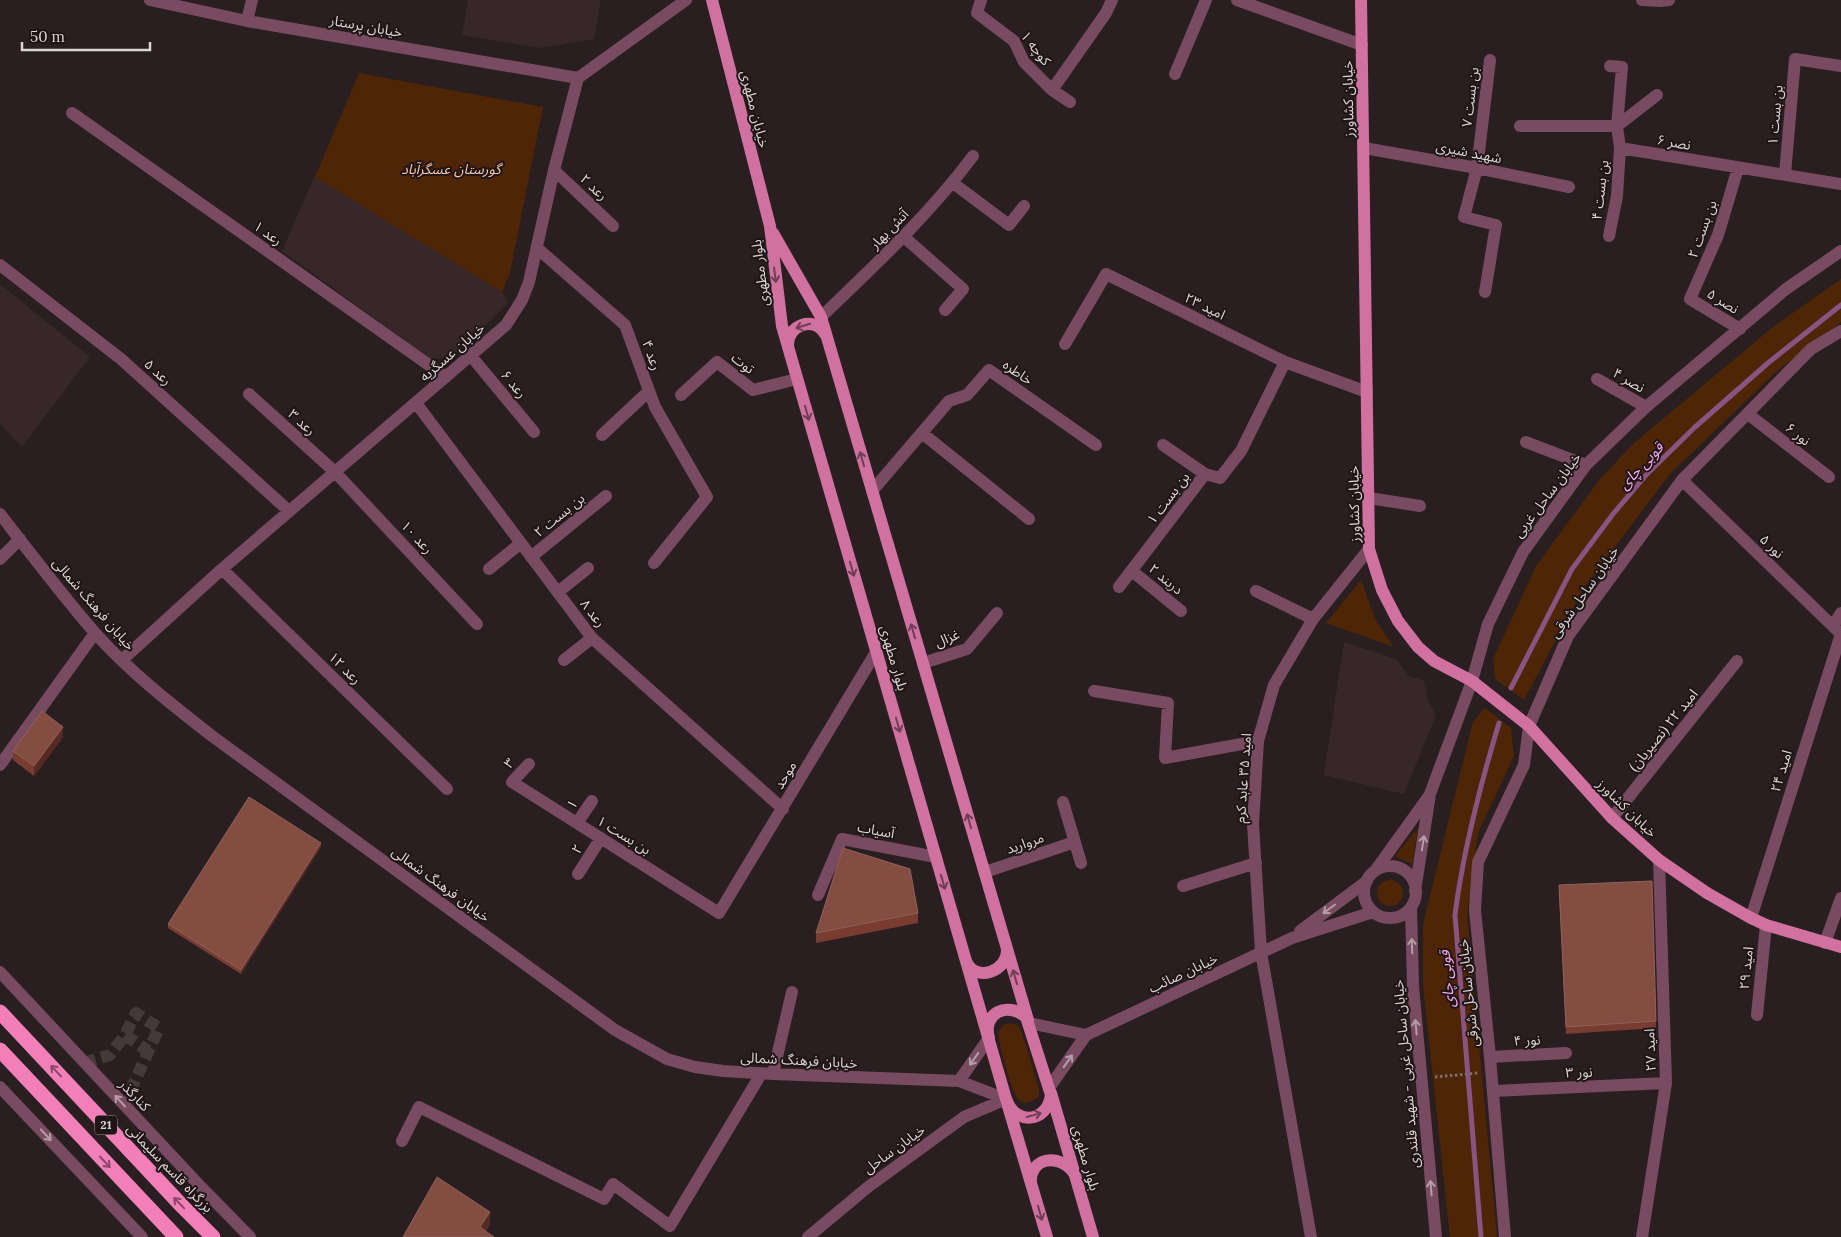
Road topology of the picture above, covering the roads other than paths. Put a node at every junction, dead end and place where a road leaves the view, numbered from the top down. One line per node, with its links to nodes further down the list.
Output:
1 (150, 0): 12 (street, خیابان پرستار)
2 (252, 0): 12 (street)
3 (686, 0): 18 (street)
4 (712, 0): 37 (main road, خیابان مطهری)
5 (982, 0): 19 (street, کوچه ۱)
6 (1112, 0): 19 (street)
7 (1206, 0): 17 (street)
8 (1236, 0): 13 (street)
9 (1361, 0): 13 (main road, خیابان کشاورز)
10 (1642, 0): 11 (street)
11 (1669, 0)
12 (247, 21): 18 (street, خیابان پرستار)
13 (1362, 45): 25 (main road, خیابان کشاورز)
14 (1490, 60): 28 (street, بن بست ۷)
15 (1610, 66): 24 (street)
16 (1841, 66): 31 (street, بن بست ۱)
17 (1175, 74)
18 (578, 78): 30 (street, خیابان عسگریه)
19 (1052, 90): 21 (street, کوچه ۱)
20 (1657, 96): 24 (street)
21 (1070, 102)
22 (72, 114): 54 (street, رعد ۱)
23 (1520, 126): 24 (street)
24 (1617, 126): 26 (street)
25 (1364, 148): 28 (street, شهید شیری); 58 (main road, خیابان کشاورز)
26 (1620, 148): 29 (street, نصر ۶); 38 (street, بن بست ۴)
27 (973, 156): 32 (street, آتش بهار)
28 (1477, 168): 34 (street, شهید شیری); 43 (street, بن بست ۷)
29 (1738, 168): 31 (street, نصر ۶); 44 (street, بن بست ۲)
30 (554, 170): 36 (street, رعد ۲); 40 (street, خیابان عسگریه)
31 (1784, 174): 33 (street, نصر ۶)
32 (952, 183): 35 (street); 39 (street, آتش بهار)
33 (1841, 184)
34 (1568, 187)
35 (1024, 206)
36 (613, 226)
37 (770, 226): 46 (main road, بلوار مطهری); 51 (main road, بلوار مطهری, one-way to 51)
38 (1609, 236)
39 (904, 237): 45 (street); 46 (street, آتش بهار)
40 (537, 248): 52 (street, خیابان عسگریه); 57 (street, رعد ۴)
41 (1841, 251): 47 (street, خیابان ساحل غربی)
42 (0, 264): 79 (street, رعد ۵)
43 (1486, 292)
44 (1690, 299): 47 (street, نصر ۵)
45 (945, 310)
46 (821, 317): 49 (main road, بلوار مطهری)
47 (1740, 330): 62 (street, خیابان ساحل غربی)
48 (1841, 332): 63 (street, خیابان ساحل شرقی)
49 (827, 338): 51 (main road, one-way to 51); 75 (main road, بلوار مطهری, one-way to 49)
50 (1065, 344): 53 (street, امید ۲۳)
51 (788, 350): 55 (main road, بلوار مطهری)
52 (471, 356): 54 (street, خیابان عسگریه); 64 (street, رعد ۶)
53 (1285, 362): 58 (street, امید ۲۳); 72 (street, بن بست ۱)
54 (446, 377): 61 (street, خیابان عسگریه)
55 (797, 379): 60 (street, توت); 103 (main road, بلوار مطهری, one-way to 103)
56 (1597, 379): 62 (street, نصر ۴)
57 (649, 391): 66 (street); 87 (street, رعد ۴)
58 (1367, 392): 77 (main road, خیابان کشاورز)
59 (249, 394): 71 (street, رعد ۳)
60 (681, 395)
61 (416, 403): 71 (street, خیابان عسگریه); 83 (street, رعد ۸)
62 (1646, 408): 70 (street, خیابان ساحل غربی)
63 (1748, 414): 73 (street, نور ۶); 74 (street, خیابان ساحل شرقی)
64 (534, 432)
65 (922, 433): 68 (street, خاطره); 75 (street, خاطره); 81 (street)
66 (602, 435)
67 (1526, 442): 70 (street)
68 (1096, 445)
69 (1163, 445): 72 (street)
70 (1586, 465): 108 (street, خیابان ساحل غربی)
71 (336, 472): 79 (street, خیابان عسگریه); 99 (street, رعد ۱۰)
72 (1205, 474): 91 (street, بن بست ۱)
73 (1829, 477)
74 (1682, 480): 100 (street, نور ۵); 110 (street, خیابان ساحل شرقی)
75 (872, 491): 107 (main road, بلوار مطهری, one-way to 75)
76 (606, 496): 85 (street, بن بست ۲)
77 (1369, 498): 78 (street); 84 (main road, خیابان کشاورز)
78 (1420, 506)
79 (289, 511): 89 (street, خیابان عسگریه)
80 (0, 514): 82 (street, خیابان فرهنگ شمالی)
81 (1030, 519)
82 (20, 539): 86 (street); 101 (street, خیابان فرهنگ شمالی)
83 (521, 543): 85 (street, رعد ۸); 90 (street)
84 (1369, 549): 98 (street, امید ۳۵ عابد کرم); 108 (main road, خیابان کشاورز)
85 (531, 557): 94 (street, رعد ۸)
86 (0, 559)
87 (654, 563)
88 (588, 568): 94 (street)
89 (222, 569): 104 (street, خیابان عسگریه); 115 (street, رعد ۱۲)
90 (489, 569)
91 (1132, 571): 92 (street, بن بست ۱); 95 (street, دربند ۲)
92 (1119, 587)
93 (1256, 591): 98 (street)
94 (558, 592): 102 (street, رعد ۸)
95 (1181, 611)
96 (997, 613): 107 (street, غزال)
97 (1841, 613): 100 (street)
98 (1313, 619): 111 (street, امید ۳۵ عابد کرم)
99 (477, 624)
100 (1838, 631): 139 (street, امید ۲۴)
101 (95, 633): 104 (street, خیابان فرهنگ شمالی); 113 (street)
102 (592, 638): 105 (street); 119 (street, رعد ۸)
103 (876, 652): 119 (street, موحد); 124 (main road, بلوار مطهری, one-way to 124)
104 (122, 660): 157 (street, خیابان فرهنگ شمالی)
105 (564, 660)
106 (1737, 661): 120 (street, امید ۲۲ (نصیریان))
107 (923, 663): 129 (main road, بلوار مطهری, one-way to 107)
108 (1472, 680): 110 (main road, خیابان کشاورز); 116 (street, خیابان ساحل غربی)
109 (1094, 691): 111 (street)
110 (1529, 726): 120 (main road, خیابان کشاورز); 156 (street, خیابان ساحل شرقی)
111 (1258, 741): 127 (street, امید ۳۵ عابد کرم)
112 (529, 764): 114 (street, ۳)
113 (0, 765)
114 (512, 782): 121 (street, بن بست ۱)
115 (447, 789)
116 (1430, 794): 128 (street, خیابان ساحل غربی); 133 (street, خیابان ساحل غربی, one-way to 116)
117 (592, 801): 121 (street, ۱)
118 (1063, 802): 123 (street)
119 (783, 809): 138 (street, موحد)
120 (1612, 818): 125 (main road, خیابان کشاورز)
121 (577, 823): 122 (street, بن بست ۱)
122 (600, 838): 130 (street, ۲); 138 (street, بن بست ۱)
123 (1075, 842): 126 (street); 129 (street, مروارید)
124 (936, 856): 134 (street, آسیاب); 146 (main road, بلوار مطهری, one-way to 146)
125 (1659, 860): 139 (main road, خیابان کشاورز); 159 (street, امید ۲۷)
126 (1082, 863)
127 (1256, 864): 132 (street); 145 (street, امید ۳۵ عابد کرم)
128 (1375, 871): 131 (street); 133 (street)
129 (984, 872): 143 (main road, بلوار مطهری)
130 (578, 874)
131 (1367, 881): 137 (street); 141 (street, خیابان صائب, one-way to 141)
132 (1183, 886)
133 (1415, 891): 136 (street)
134 (818, 895)
135 (1841, 898): 142 (street)
136 (1411, 907): 137 (street); 175 (street, خیابان ساحل غربی - شهید قلندری, one-way to 136)
137 (1373, 912): 141 (street, خیابان صائب)
138 (719, 913)
139 (1751, 918): 140 (main road, خیابان کشاورز)
140 (1766, 925): 142 (main road, خیابان کشاورز); 150 (street, امید ۲۹)
141 (1292, 938): 145 (street, خیابان صائب)
142 (1825, 943): 144 (main road, خیابان کشاورز)
143 (1006, 946): 146 (main road); 151 (main road, بلوار مطهری, one-way to 143)
144 (1841, 948)
145 (1261, 952): 152 (street, خیابان صائب); 174 (street, امید ۳۵ عابد کرم)
146 (966, 958): 153 (main road, بلوار مطهری)
147 (0, 972): 170 (street, کنارگذر, one-way to 147)
148 (792, 992): 157 (street)
149 (0, 1012): 169 (highway, بزرگراه قاسم سلیمانی / 21, one-way to 149)
150 (1757, 1014)
151 (1029, 1023): 152 (street); 153 (main road); 161 (main road, بلوار مطهری)
152 (1086, 1035): 161 (street, خیابان صائب, one-way to 152)
153 (989, 1038): 158 (street, one-way to 158); 163 (main road, بلوار مطهری)
154 (0, 1050): 168 (highway, 21, one-way to 168)
155 (1566, 1053): 156 (street, نور ۴)
156 (1490, 1057): 162 (street, خیابان ساحل شرقی)
157 (767, 1074): 158 (street, خیابان فرهنگ شمالی); 164 (street)
158 (959, 1081): 163 (street, خیابان فرهنگ شمالی)
159 (1666, 1083): 162 (street, نور ۳); 177 (street, امید ۲۷)
160 (0, 1087): 167 (street, one-way to 167)
161 (1049, 1088): 163 (main road, one-way to 161); 165 (main road, بلوار مطهری)
162 (1493, 1091): 176 (street, خیابان ساحل شرقی)
163 (1006, 1099): 166 (main road); 171 (street, خیابان ساحل)
164 (402, 1141)
165 (1074, 1173): 166 (main road); 173 (main road, بلوار مطهری)
166 (1032, 1186): 172 (main road, one-way to 172)
167 (142, 1237)
168 (176, 1237)
169 (213, 1237)
170 (250, 1237)
171 (808, 1237)
172 (1047, 1237)
173 (1093, 1237)
174 (1311, 1237)
175 (1436, 1237)
176 (1505, 1237)
177 (1642, 1237)

